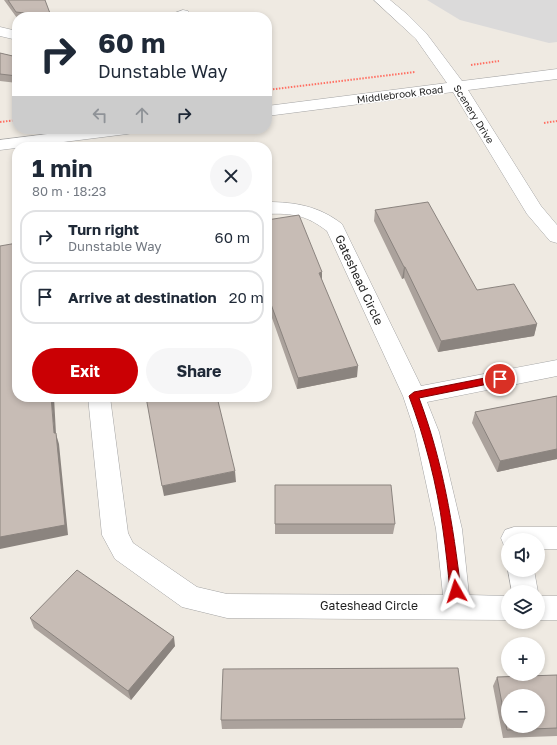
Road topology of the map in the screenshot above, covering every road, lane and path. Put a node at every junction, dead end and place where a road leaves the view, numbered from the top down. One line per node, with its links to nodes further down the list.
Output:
1 (381, 0): 6 (street, Scenery Drive)
2 (0, 31): 3 (street)
3 (12, 35)
4 (415, 72): 7 (path)
5 (557, 74): 6 (street, Middlebrook Road)
6 (458, 87): 8 (street, Middlebrook Road); 18 (street, Scenery Drive)
7 (272, 89)
8 (272, 110)
9 (12, 121): 11 (path)
10 (557, 121): 12 (path)
11 (0, 122)
12 (544, 123)
13 (87, 134): 14 (street)
14 (24, 142)
15 (12, 143): 16 (street)
16 (0, 145)
17 (272, 208): 20 (street, Gateshead Circle)
18 (557, 237)
19 (557, 368): 20 (street)
20 (414, 396): 24 (street, Gateshead Circle)
21 (100, 402): 24 (street, Gateshead Circle)
22 (545, 538): 23 (street)
23 (557, 538)
24 (457, 606): 25 (street)
25 (501, 608)
26 (545, 608): 27 (street)
27 (557, 608)

